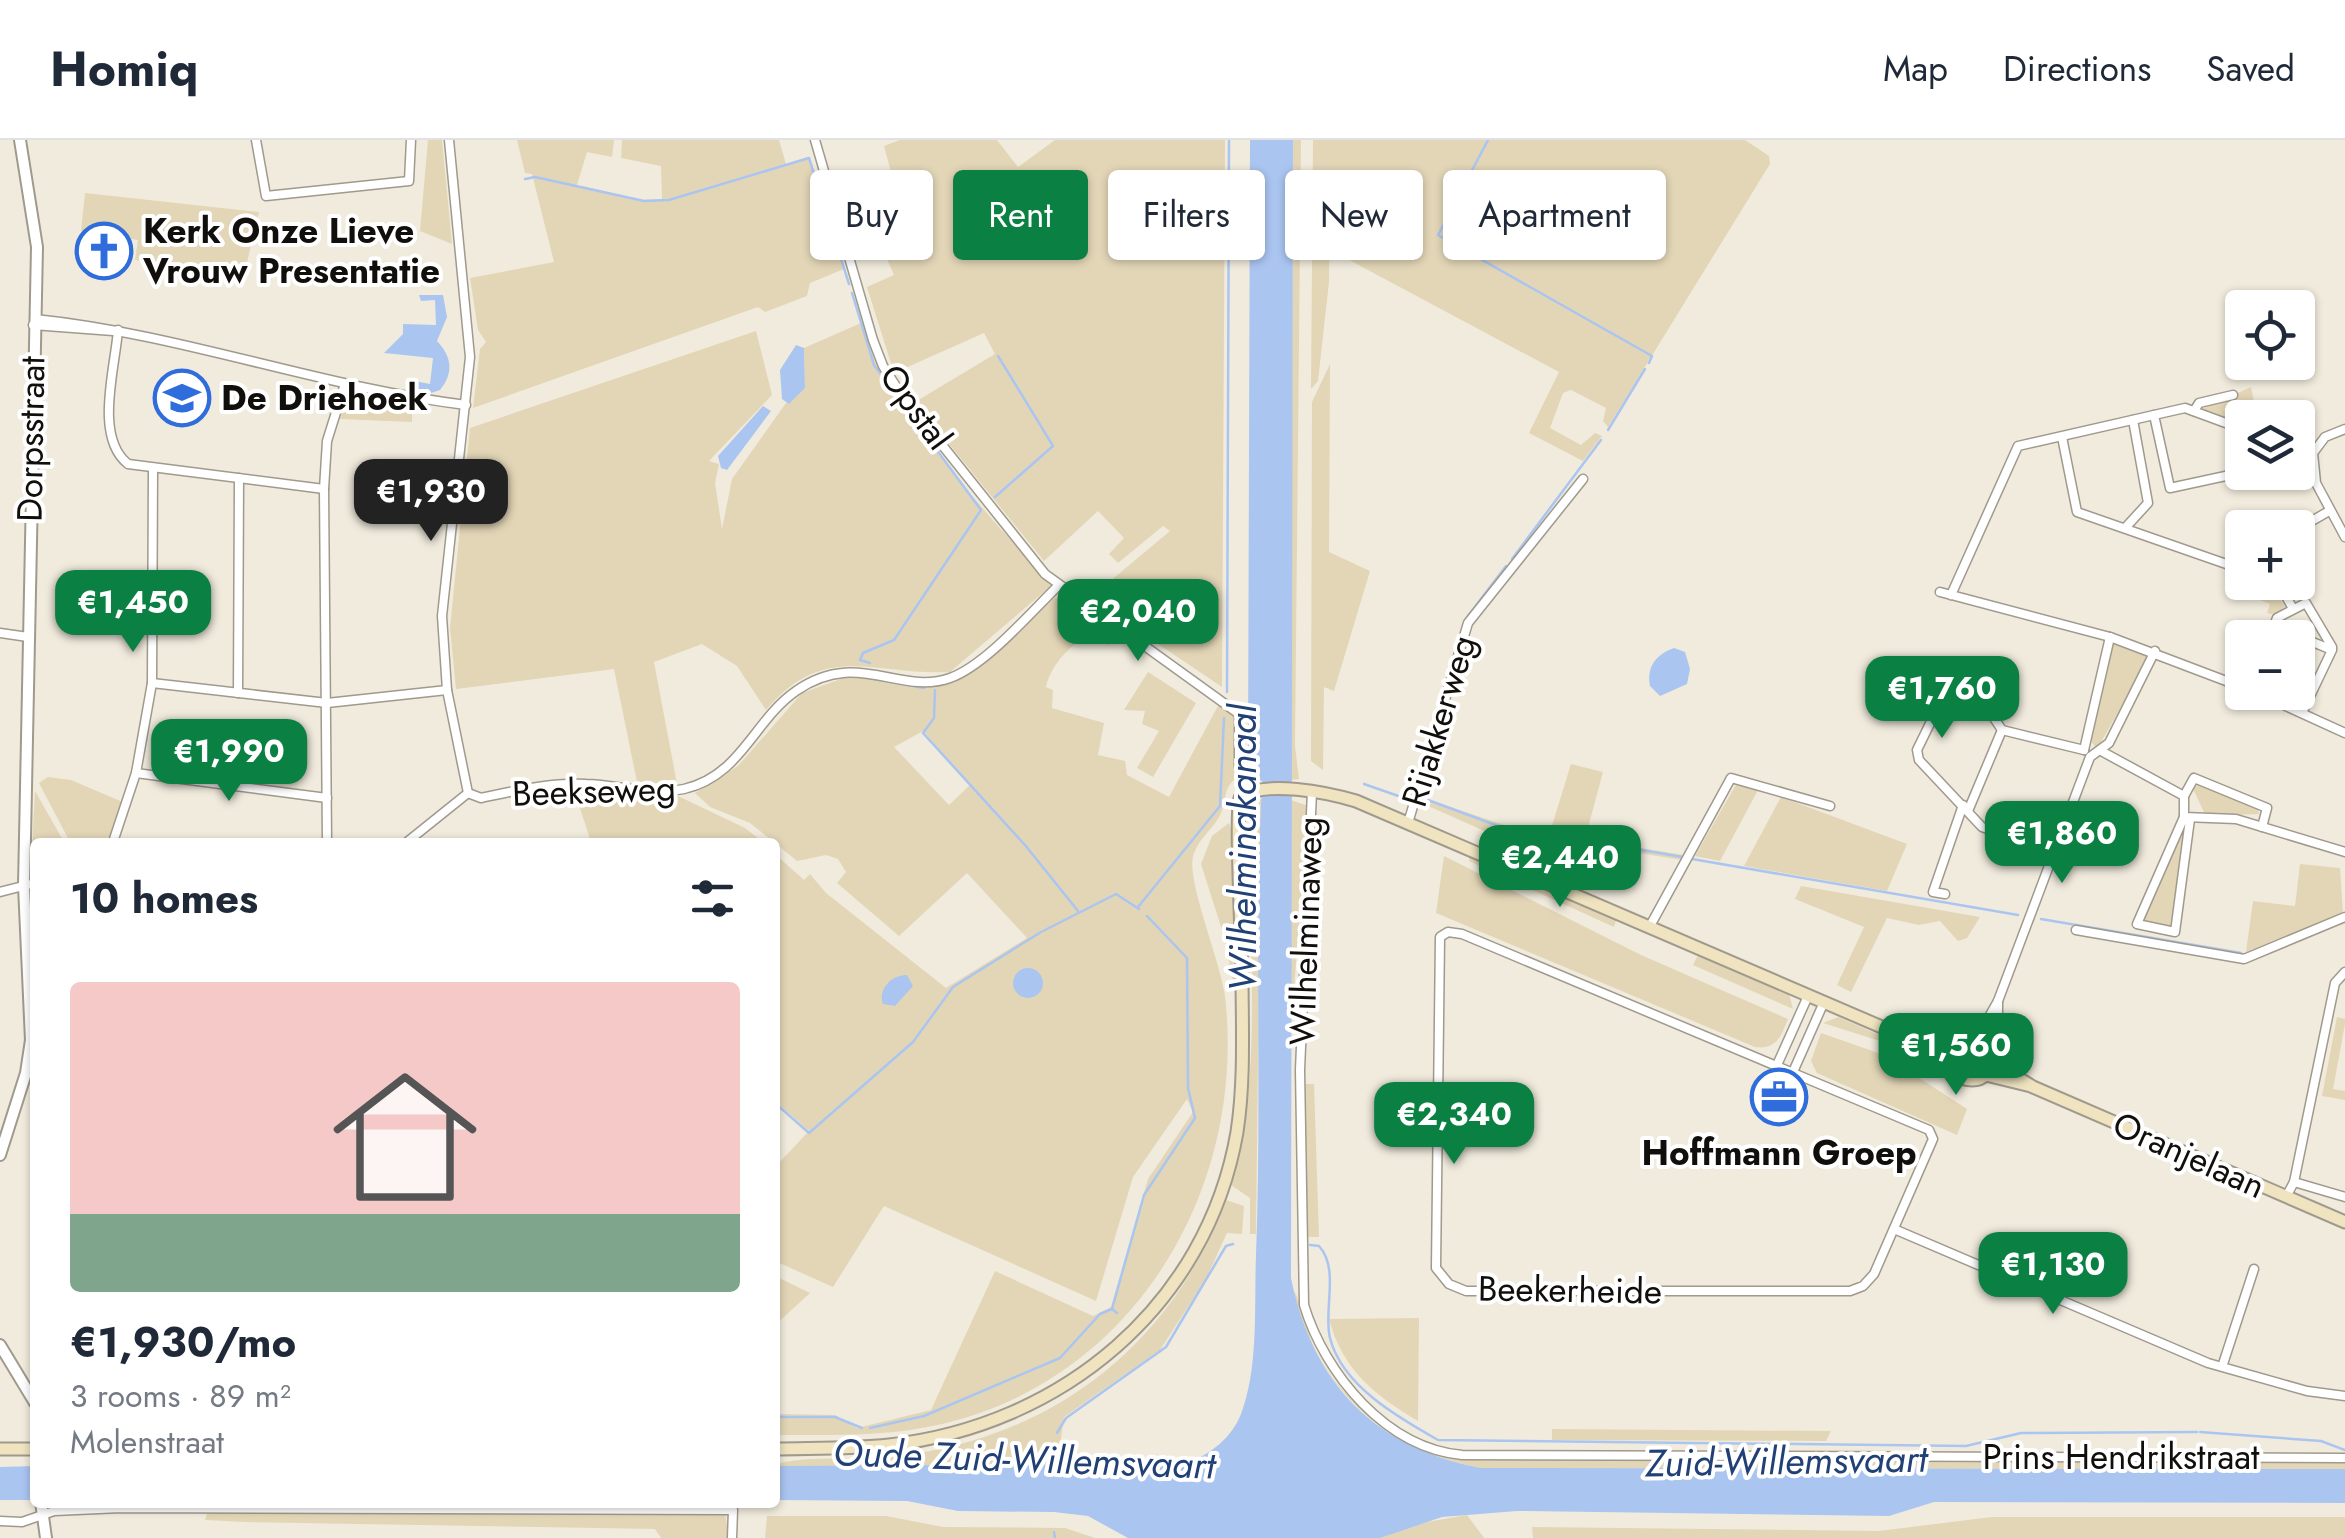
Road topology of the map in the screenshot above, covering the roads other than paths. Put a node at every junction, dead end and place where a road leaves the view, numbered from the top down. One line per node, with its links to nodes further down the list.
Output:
1 (20, 140): 6 (street, Dorpsstraat)
2 (256, 140): 3 (street)
3 (411, 140)
4 (449, 140): 10 (street)
5 (815, 140): 29 (street, Opstal)
6 (32, 322): 7 (street); 35 (street, Dorpsstraat)
7 (118, 330): 8 (street); 18 (street)
8 (344, 386): 10 (street); 23 (street)
9 (2232, 395): 11 (street)
10 (466, 405): 41 (street)
11 (2194, 411): 12 (street); 14 (street)
12 (2154, 415): 13 (street); 20 (street)
13 (2133, 420): 16 (street); 26 (street)
14 (2225, 423)
15 (2345, 430): 17 (street)
16 (2062, 436): 26 (street); 31 (street)
17 (2315, 450)
18 (152, 469): 21 (street); 40 (street)
19 (2315, 472): 24 (street)
20 (2225, 476)
21 (239, 478): 23 (street); 42 (street)
22 (1583, 479): 59 (street, Rijakkerweg)
23 (324, 489): 43 (street)
24 (2329, 510): 25 (street); 27 (street)
25 (2315, 519)
26 (2126, 526): 28 (street)
27 (2345, 537)
28 (2225, 563)
29 (1059, 585): 52 (street); 53 (street, Beekseweg)
30 (1940, 592): 31 (street)
31 (1951, 594): 36 (street)
32 (2288, 600): 33 (street)
33 (2292, 607): 37 (street); 37 (street)
34 (0, 633): 35 (street)
35 (28, 637): 66 (street, Dorpsstraat)
36 (2110, 637): 38 (street); 49 (street)
37 (2332, 650): 45 (street)
38 (2155, 652): 39 (street); 48 (street)
39 (2225, 680)
40 (152, 683): 42 (street); 50 (street)
41 (447, 690): 43 (street); 53 (street)
42 (238, 693): 43 (street)
43 (327, 703): 55 (street)
44 (2295, 710): 45 (street)
45 (2302, 713): 47 (street)
46 (2002, 730): 49 (street); 57 (street); 57 (street)
47 (2345, 733)
48 (2103, 752): 49 (street); 54 (street)
49 (2087, 754): 64 (street)
50 (136, 773): 55 (street); 61 (street)
51 (1312, 791): 52 (main road); 59 (main road); 81 (street, Wilhelminaweg)
52 (1251, 792): 98 (main road)
53 (468, 793): 63 (street)
54 (2184, 796): 58 (street); 60 (street)
55 (327, 798): 62 (street)
56 (1830, 806): 70 (street)
57 (1966, 808): 64 (street); 68 (street)
58 (2187, 818): 58 (street); 60 (street)
59 (1408, 823): 70 (main road)
60 (2262, 827): 65 (street)
61 (114, 838)
62 (327, 838)
63 (412, 838)
64 (2054, 852): 76 (street)
65 (2345, 852)
66 (30, 884): 67 (street); 85 (street, Dorpsstraat)
67 (0, 892)
68 (1945, 894)
69 (2345, 917): 71 (street)
70 (1650, 926): 73 (main road)
71 (2076, 930)
72 (2345, 972): 86 (street)
73 (1808, 996): 74 (main road); 80 (street)
74 (1824, 1002): 75 (main road); 82 (street)
75 (1898, 1034): 77 (main road); 78 (main road)
76 (1982, 1041): 77 (main road); 79 (main road)
77 (1954, 1046): 78 (main road)
78 (1950, 1061): 83 (main road)
79 (1993, 1062): 83 (main road); 84 (main road, Oranjelaan)
80 (1777, 1065): 82 (street, Beekerheide); 90 (street, Beekerheide)
81 (1300, 1070): 99 (street, Prins Hendrikstraat)
82 (1793, 1072): 90 (street, Beekerheide)
83 (1986, 1075): 84 (main road, Oranjelaan)
84 (2033, 1086): 87 (main road, Oranjelaan)
85 (0, 1156)
86 (2294, 1182): 87 (street); 88 (street)
87 (2286, 1197): 89 (main road, Oranjelaan)
88 (2345, 1197)
89 (2345, 1222)
90 (1894, 1229): 93 (street)
91 (2254, 1269): 93 (street)
92 (0, 1345): 94 (street)
93 (2223, 1364): 95 (street)
94 (30, 1395)
95 (2345, 1396)
96 (0, 1449): 97 (main road)
97 (30, 1449)
98 (780, 1449)
99 (2345, 1458)
100 (41, 1508): 101 (street)
101 (42, 1515): 102 (street); 103 (street); 104 (street)
102 (0, 1521)
103 (46, 1538)
104 (732, 1538)

